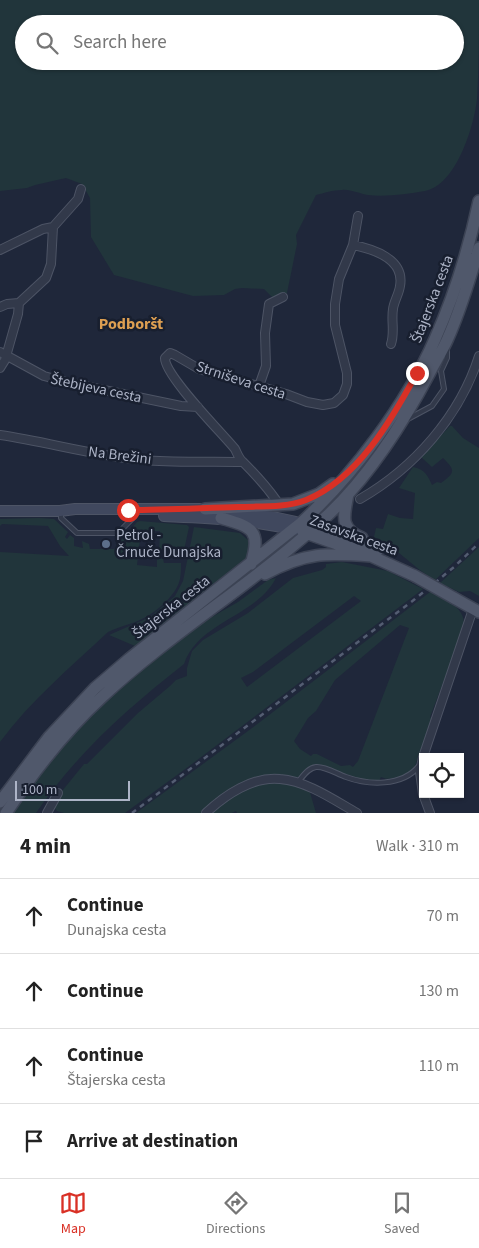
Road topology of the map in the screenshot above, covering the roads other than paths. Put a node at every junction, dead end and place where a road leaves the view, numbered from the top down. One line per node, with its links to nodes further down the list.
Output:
1 (81, 189): 4 (street)
2 (479, 201): 21 (main road, Štajerska cesta)
3 (358, 216): 5 (street, Strniševa cesta)
4 (53, 227): 7 (street); 9 (street)
5 (353, 245): 12 (street); 16 (street, Strniševa cesta)
6 (479, 248): 11 (main road, Štajerska cesta)
7 (0, 250)
8 (283, 297): 16 (street)
9 (19, 303): 10 (street); 13 (street)
10 (0, 307)
11 (448, 339): 18 (main road, Štajerska cesta); 18 (lane)
12 (391, 344)
13 (3, 353): 15 (street); 17 (street, Štebijeva cesta)
14 (479, 356): 23 (street)
15 (0, 368)
16 (259, 386): 17 (street, Strniševa cesta)
17 (198, 406): 20 (street, Strniševa cesta)
18 (400, 424): 22 (main road, Štajerska cesta)
19 (0, 435): 20 (street, Na Brežini)
20 (242, 462): 24 (street, Strniševa cesta)
21 (349, 473): 25 (main road); 30 (main road, Štajerska cesta)
22 (348, 494): 30 (main road, Štajerska cesta); 31 (main road)
23 (360, 499)
24 (276, 500)
25 (205, 509): 27 (main road); 30 (main road)
26 (0, 511): 27 (main road)
27 (60, 511): 28 (main road); 28 (lane)
28 (132, 514): 29 (main road)
29 (221, 518): 30 (main road); 33 (main road)
30 (304, 528): 31 (main road, Zasavska cesta); 32 (main road, Zasavska cesta); 33 (main road, Štajerska cesta); 35 (main road, Štajerska cesta)
31 (383, 554): 34 (main road, Zasavska cesta)
32 (370, 556): 34 (main road, Zasavska cesta); 35 (main road)
33 (252, 564): 42 (main road, Štajerska cesta)
34 (403, 570): 36 (main road, Zasavska cesta, bridge)
35 (235, 591): 43 (main road, Štajerska cesta)
36 (476, 610): 37 (street)
37 (425, 753)
38 (419, 764): 39 (lane)
39 (298, 782): 45 (street); 46 (street)
40 (58, 793): 44 (street)
41 (424, 798): 47 (street)
42 (0, 802)
43 (6, 813)
44 (47, 813)
45 (206, 813)
46 (357, 813)
47 (430, 813)

